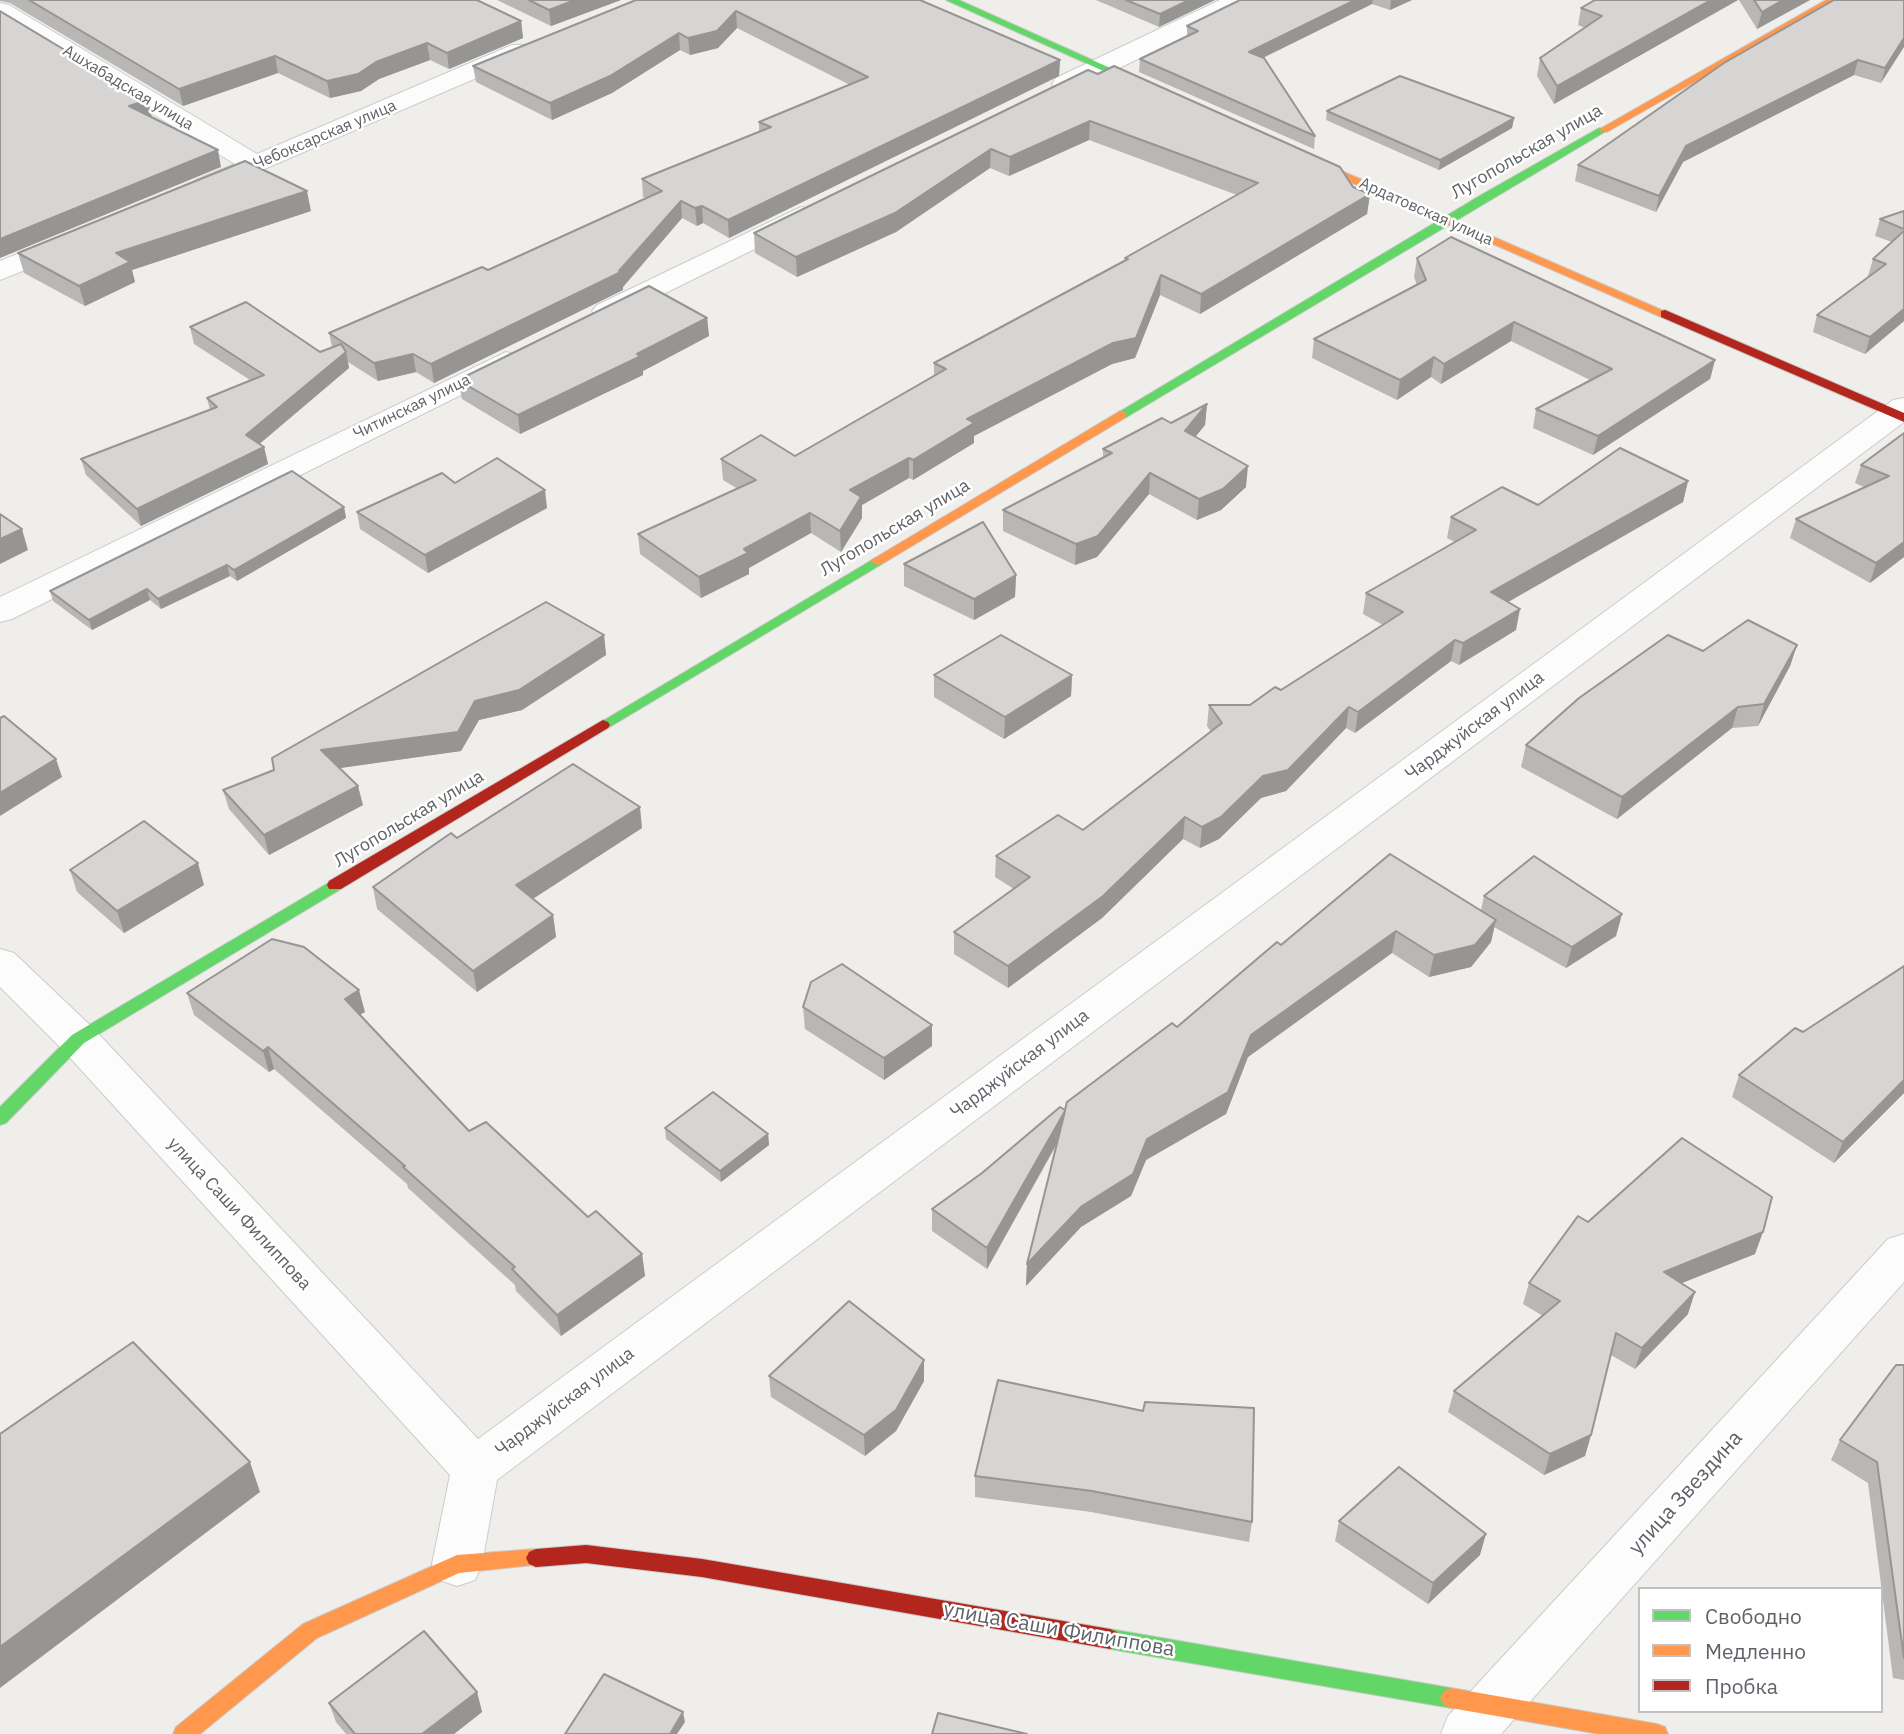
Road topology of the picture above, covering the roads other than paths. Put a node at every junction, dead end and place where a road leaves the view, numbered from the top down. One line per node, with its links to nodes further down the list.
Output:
1 (951, 0): 6 (main road)
2 (1240, 0): 6 (street)
3 (1833, 0): 13 (main road, Лугопольская улица)
4 (0, 10): 10 (street, Ашхабадская улица)
5 (539, 32): 10 (street, Чебоксарская улица)
6 (1101, 66): 7 (main road); 8 (street)
7 (1164, 95)
8 (1039, 97)
9 (1291, 152): 13 (main road, Ардатовская улица)
10 (256, 166): 11 (street, Чебоксарская улица)
11 (179, 197)
12 (826, 203): 16 (street)
13 (1446, 220): 18 (main road, Ардатовская улица); 21 (main road, Лугопольская улица)
14 (89, 234): 15 (street)
15 (0, 271)
16 (588, 320)
17 (526, 351): 19 (street, Читинская улица)
18 (1901, 413): 24 (street, Чарджуйская улица)
19 (0, 611)
20 (0, 963): 21 (street, улица Саши Филиппова)
21 (78, 1039): 22 (main road, Лугопольская улица); 24 (street, улица Саши Филиппова)
22 (0, 1118)
23 (1904, 1252): 26 (street, улица Звездина)
24 (475, 1469): 25 (street)
25 (457, 1564): 26 (main road, улица Саши Филиппова); 27 (main road)
26 (1480, 1720): 28 (main road, улица Саши Филиппова)
27 (184, 1734)
28 (1657, 1734)

